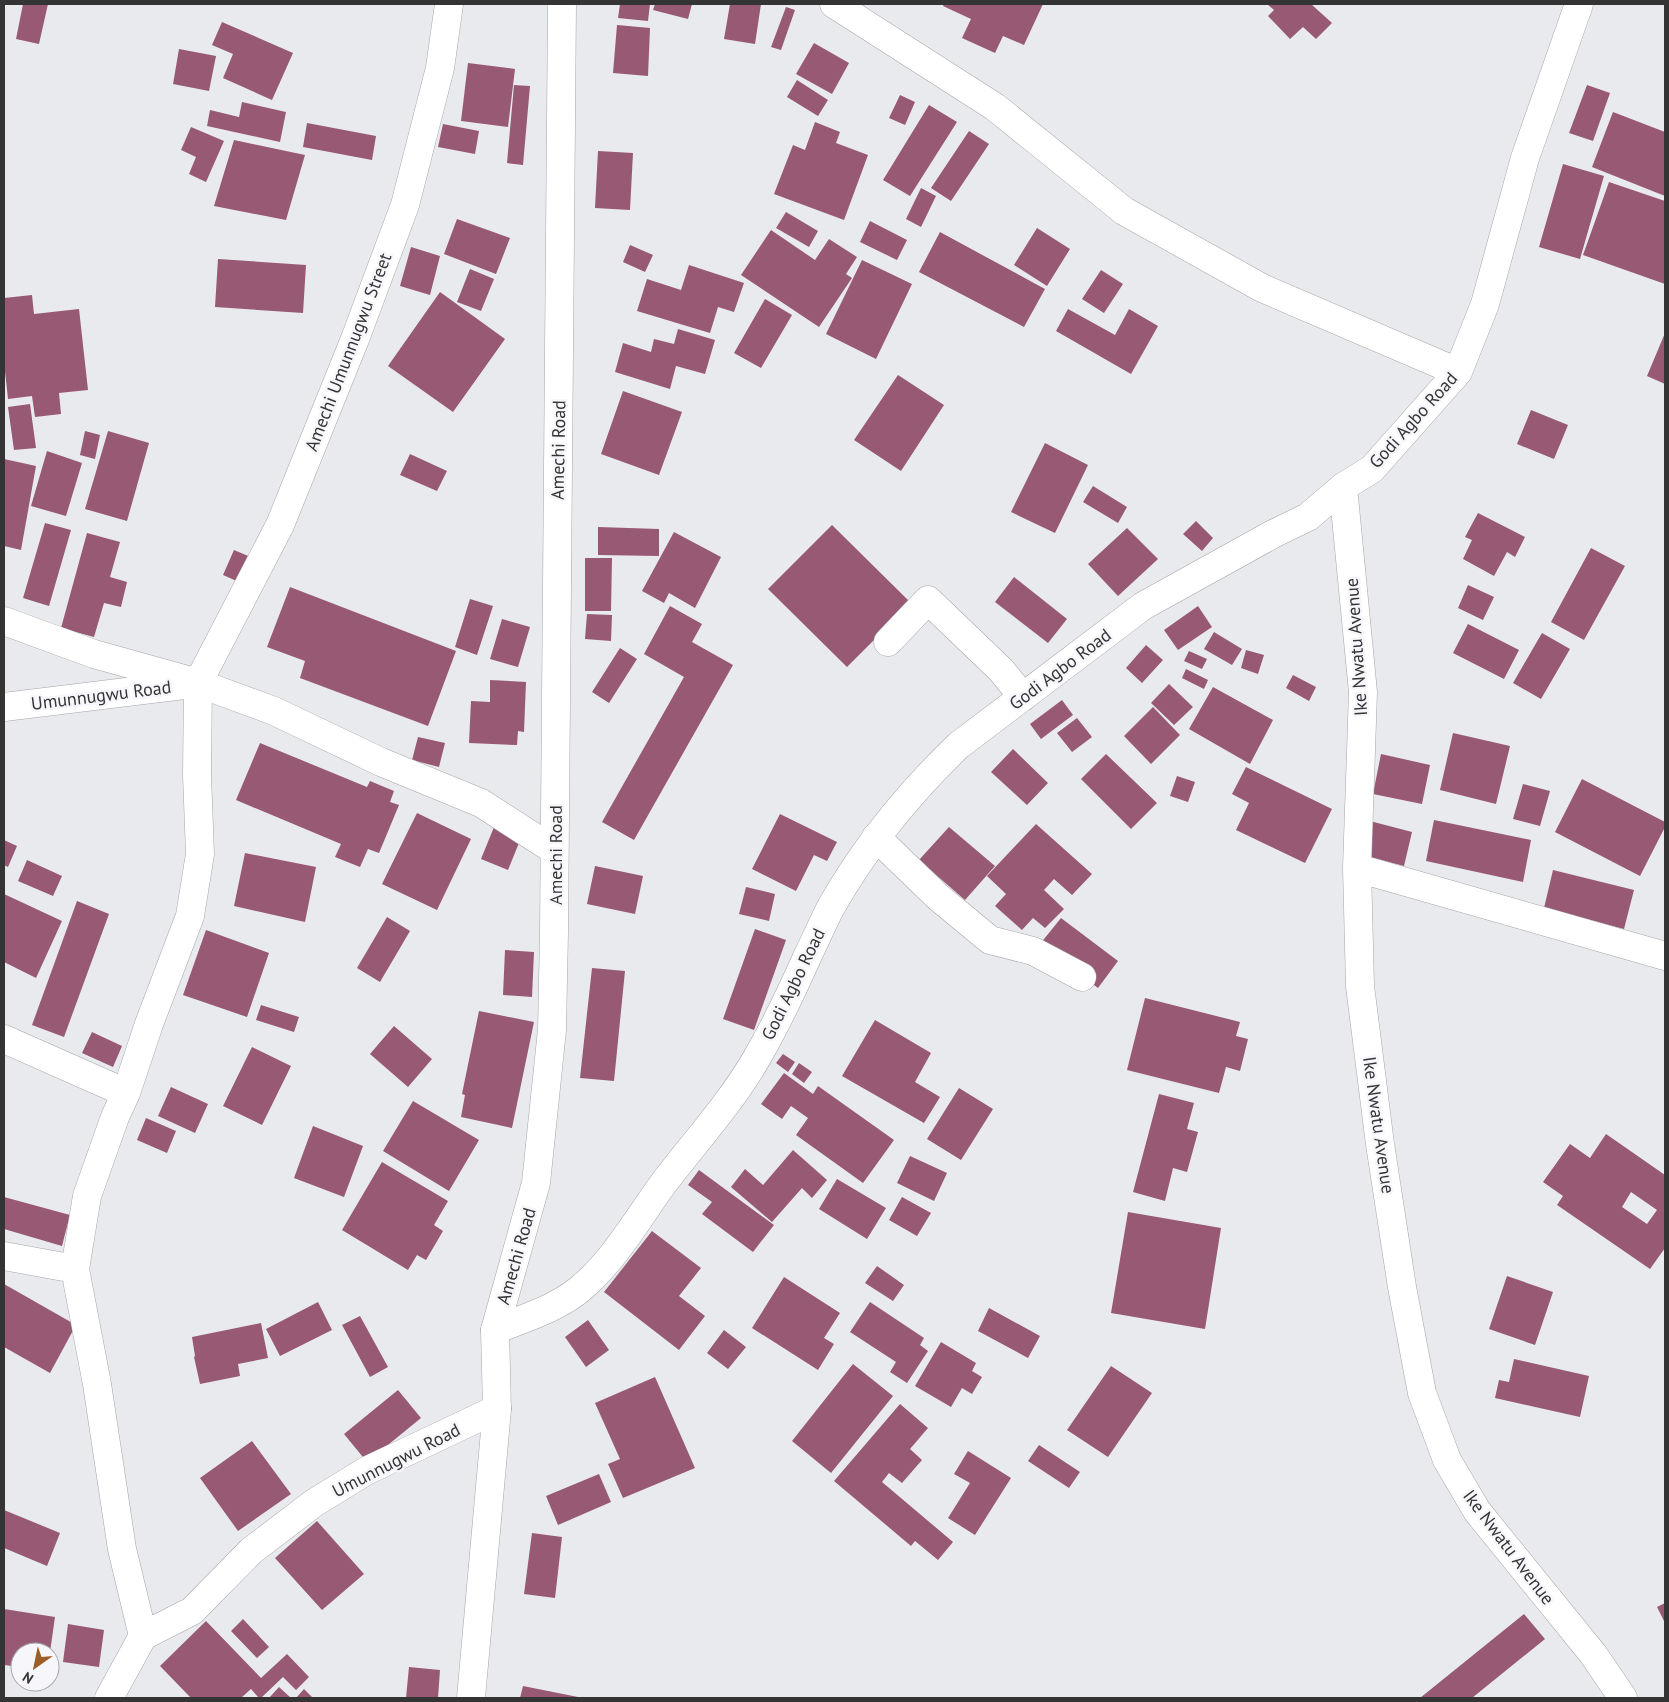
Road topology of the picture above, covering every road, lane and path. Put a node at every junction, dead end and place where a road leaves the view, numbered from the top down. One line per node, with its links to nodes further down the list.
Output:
1 (448, 4): 9 (street, Amechi Umunnugwu Street)
2 (562, 4): 13 (street, Amechi Road)
3 (834, 4): 5 (street)
4 (1579, 4): 5 (street, Godi Agbo Road)
5 (1458, 372): 6 (street, Godi Agbo Road)
6 (1343, 487): 10 (street, Godi Agbo Road); 14 (street, Ike Nwatu Avenue)
7 (4, 622): 9 (street)
8 (888, 642): 10 (street)
9 (198, 683): 11 (street, Umunnugwu Road); 13 (street); 18 (street)
10 (1023, 697): 12 (street, Godi Agbo Road)
11 (4, 707)
12 (876, 838): 16 (street); 21 (street, Godi Agbo Road)
13 (554, 850): 21 (street, Amechi Road)
14 (1357, 868): 15 (street); 26 (street, Ike Nwatu Avenue)
15 (1665, 956)
16 (1082, 977)
17 (4, 1039): 18 (street)
18 (126, 1093): 20 (street)
19 (4, 1256): 20 (street)
20 (75, 1269): 23 (street)
21 (494, 1330): 22 (street, Amechi Road)
22 (497, 1409): 23 (street, Umunnugwu Road); 25 (street, Amechi Road)
23 (143, 1636): 24 (street)
24 (109, 1698)
25 (471, 1698)
26 (1623, 1698)

